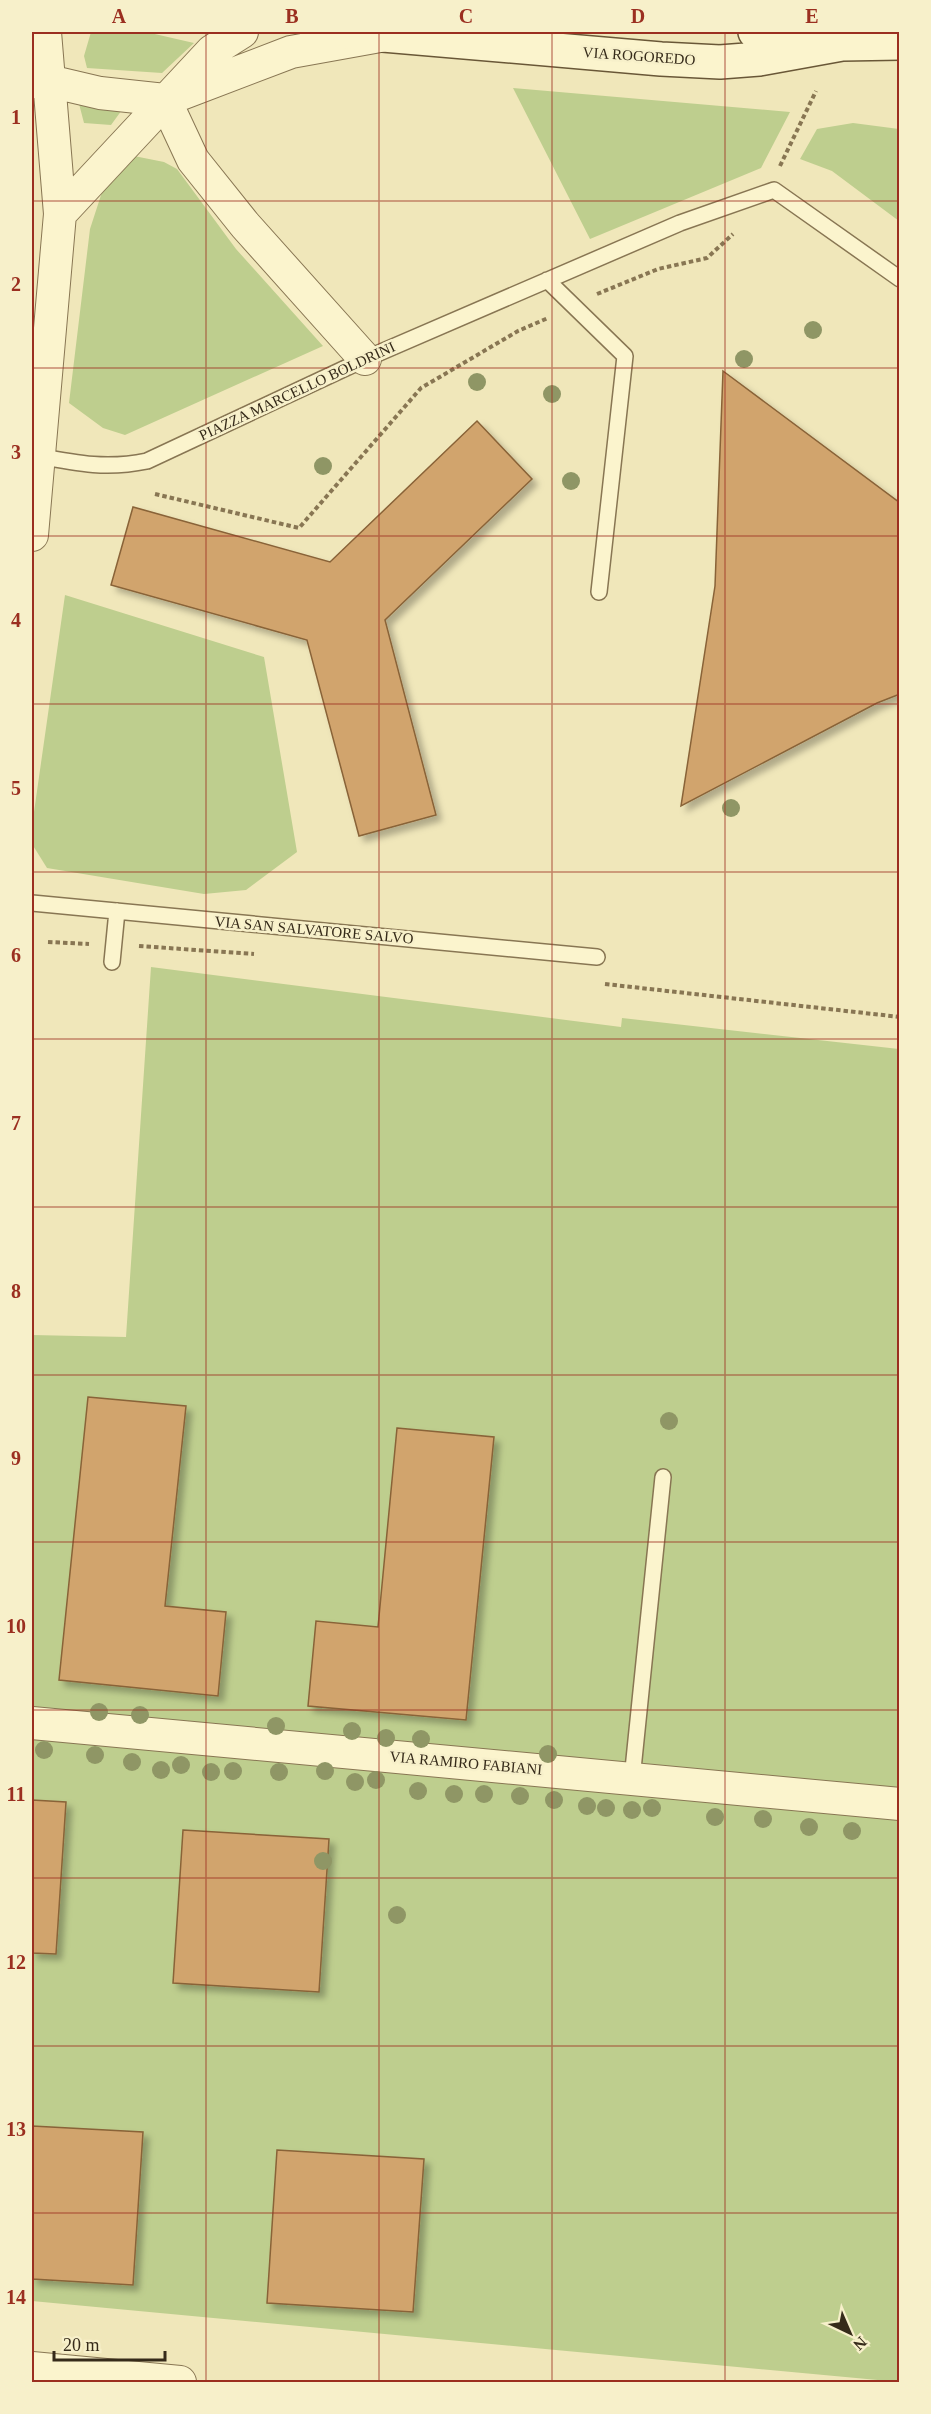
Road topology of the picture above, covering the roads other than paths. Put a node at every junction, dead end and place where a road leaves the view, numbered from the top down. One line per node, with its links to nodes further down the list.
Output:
1 (45, 32): 8 (street)
2 (242, 32): 9 (street)
3 (348, 32): 5 (street, VIA ROGOREDO)
4 (755, 32): 7 (street)
5 (383, 35): 7 (street, VIA ROGOREDO); 9 (street)
6 (884, 40): 7 (street)
7 (842, 44)
8 (40, 81): 9 (street); 10 (street)
9 (165, 100): 10 (street); 13 (street)
10 (60, 214): 14 (street)
11 (900, 279): 12 (lane, PIAZZA MARCELLO BOLDRINI)
12 (547, 280): 13 (lane, PIAZZA MARCELLO BOLDRINI); 16 (lane)
13 (365, 358): 14 (lane, PIAZZA MARCELLO BOLDRINI)
14 (39, 456): 15 (street)
15 (32, 535)
16 (599, 592)
17 (32, 903): 18 (lane, VIA SAN SALVATORE SALVO)
18 (117, 911): 19 (lane, VIA SAN SALVATORE SALVO); 20 (lane)
19 (597, 957)
20 (112, 962)
21 (663, 1477): 23 (lane)
22 (32, 1723): 23 (street, VIA RAMIRO FABIANI)
23 (632, 1779): 24 (street, VIA RAMIRO FABIANI)
24 (900, 1804)
25 (32, 2368): 26 (street)
26 (180, 2382)

